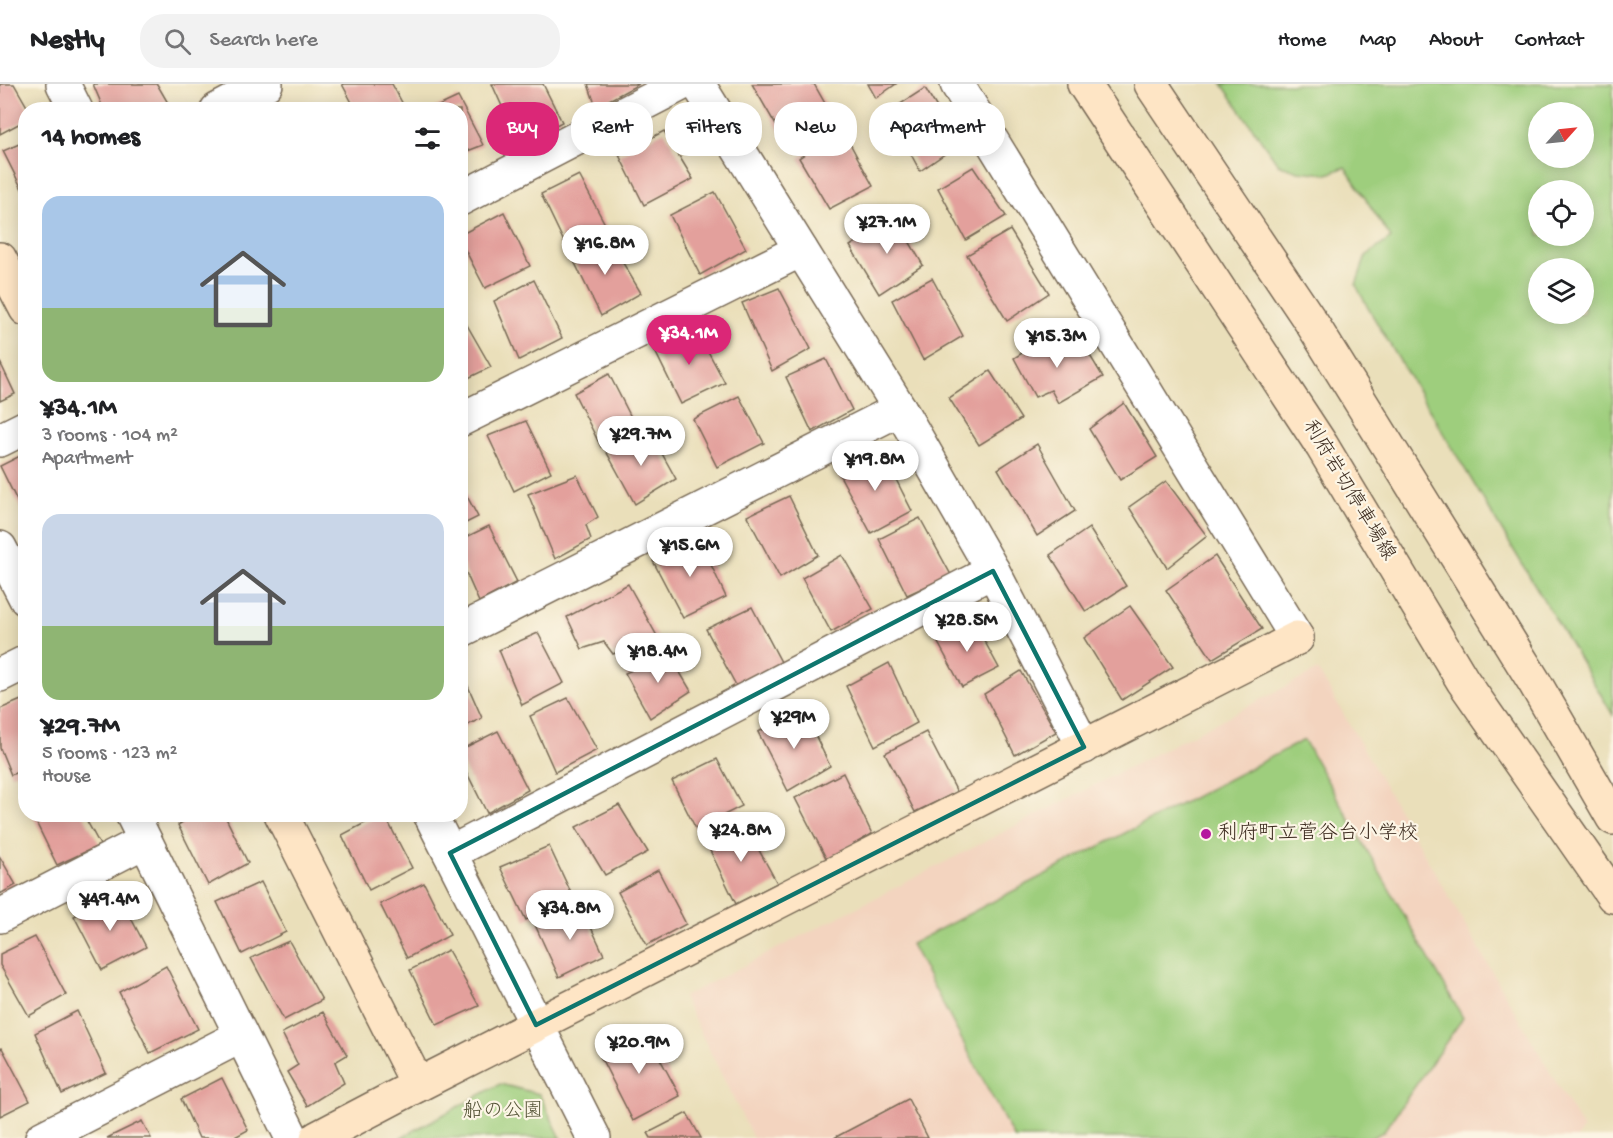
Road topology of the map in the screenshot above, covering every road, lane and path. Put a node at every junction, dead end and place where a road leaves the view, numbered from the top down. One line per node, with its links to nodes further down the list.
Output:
1 (63, 84): 8 (street)
2 (266, 84): 9 (street)
3 (681, 84): 10 (street)
4 (698, 84): 11 (street)
5 (957, 84): 22 (street)
6 (1084, 84): 31 (main road, 利府岩切停車場線)
7 (1151, 84): 26 (main road)
8 (72, 102)
9 (232, 102)
10 (468, 195)
11 (801, 250): 14 (street); 15 (street)
12 (0, 259): 13 (main road)
13 (18, 294)
14 (900, 409): 19 (street); 21 (street)
15 (468, 416)
16 (18, 431): 17 (street)
17 (0, 440)
18 (0, 548): 20 (street)
19 (993, 571): 25 (street); 30 (street)
20 (18, 583)
21 (468, 627)
22 (1297, 638): 25 (main road)
23 (18, 666): 24 (street)
24 (0, 675)
25 (1084, 747): 33 (main road)
26 (1613, 818)
27 (285, 822): 35 (main road)
28 (434, 822): 30 (street)
29 (138, 828): 32 (street); 34 (street)
30 (450, 853): 33 (street)
31 (1613, 896)
32 (0, 916)
33 (536, 1025): 35 (main road); 39 (street)
34 (241, 1036): 36 (street); 37 (street)
35 (418, 1085): 38 (main road)
36 (42, 1138)
37 (292, 1138)
38 (317, 1138)
39 (594, 1138)

